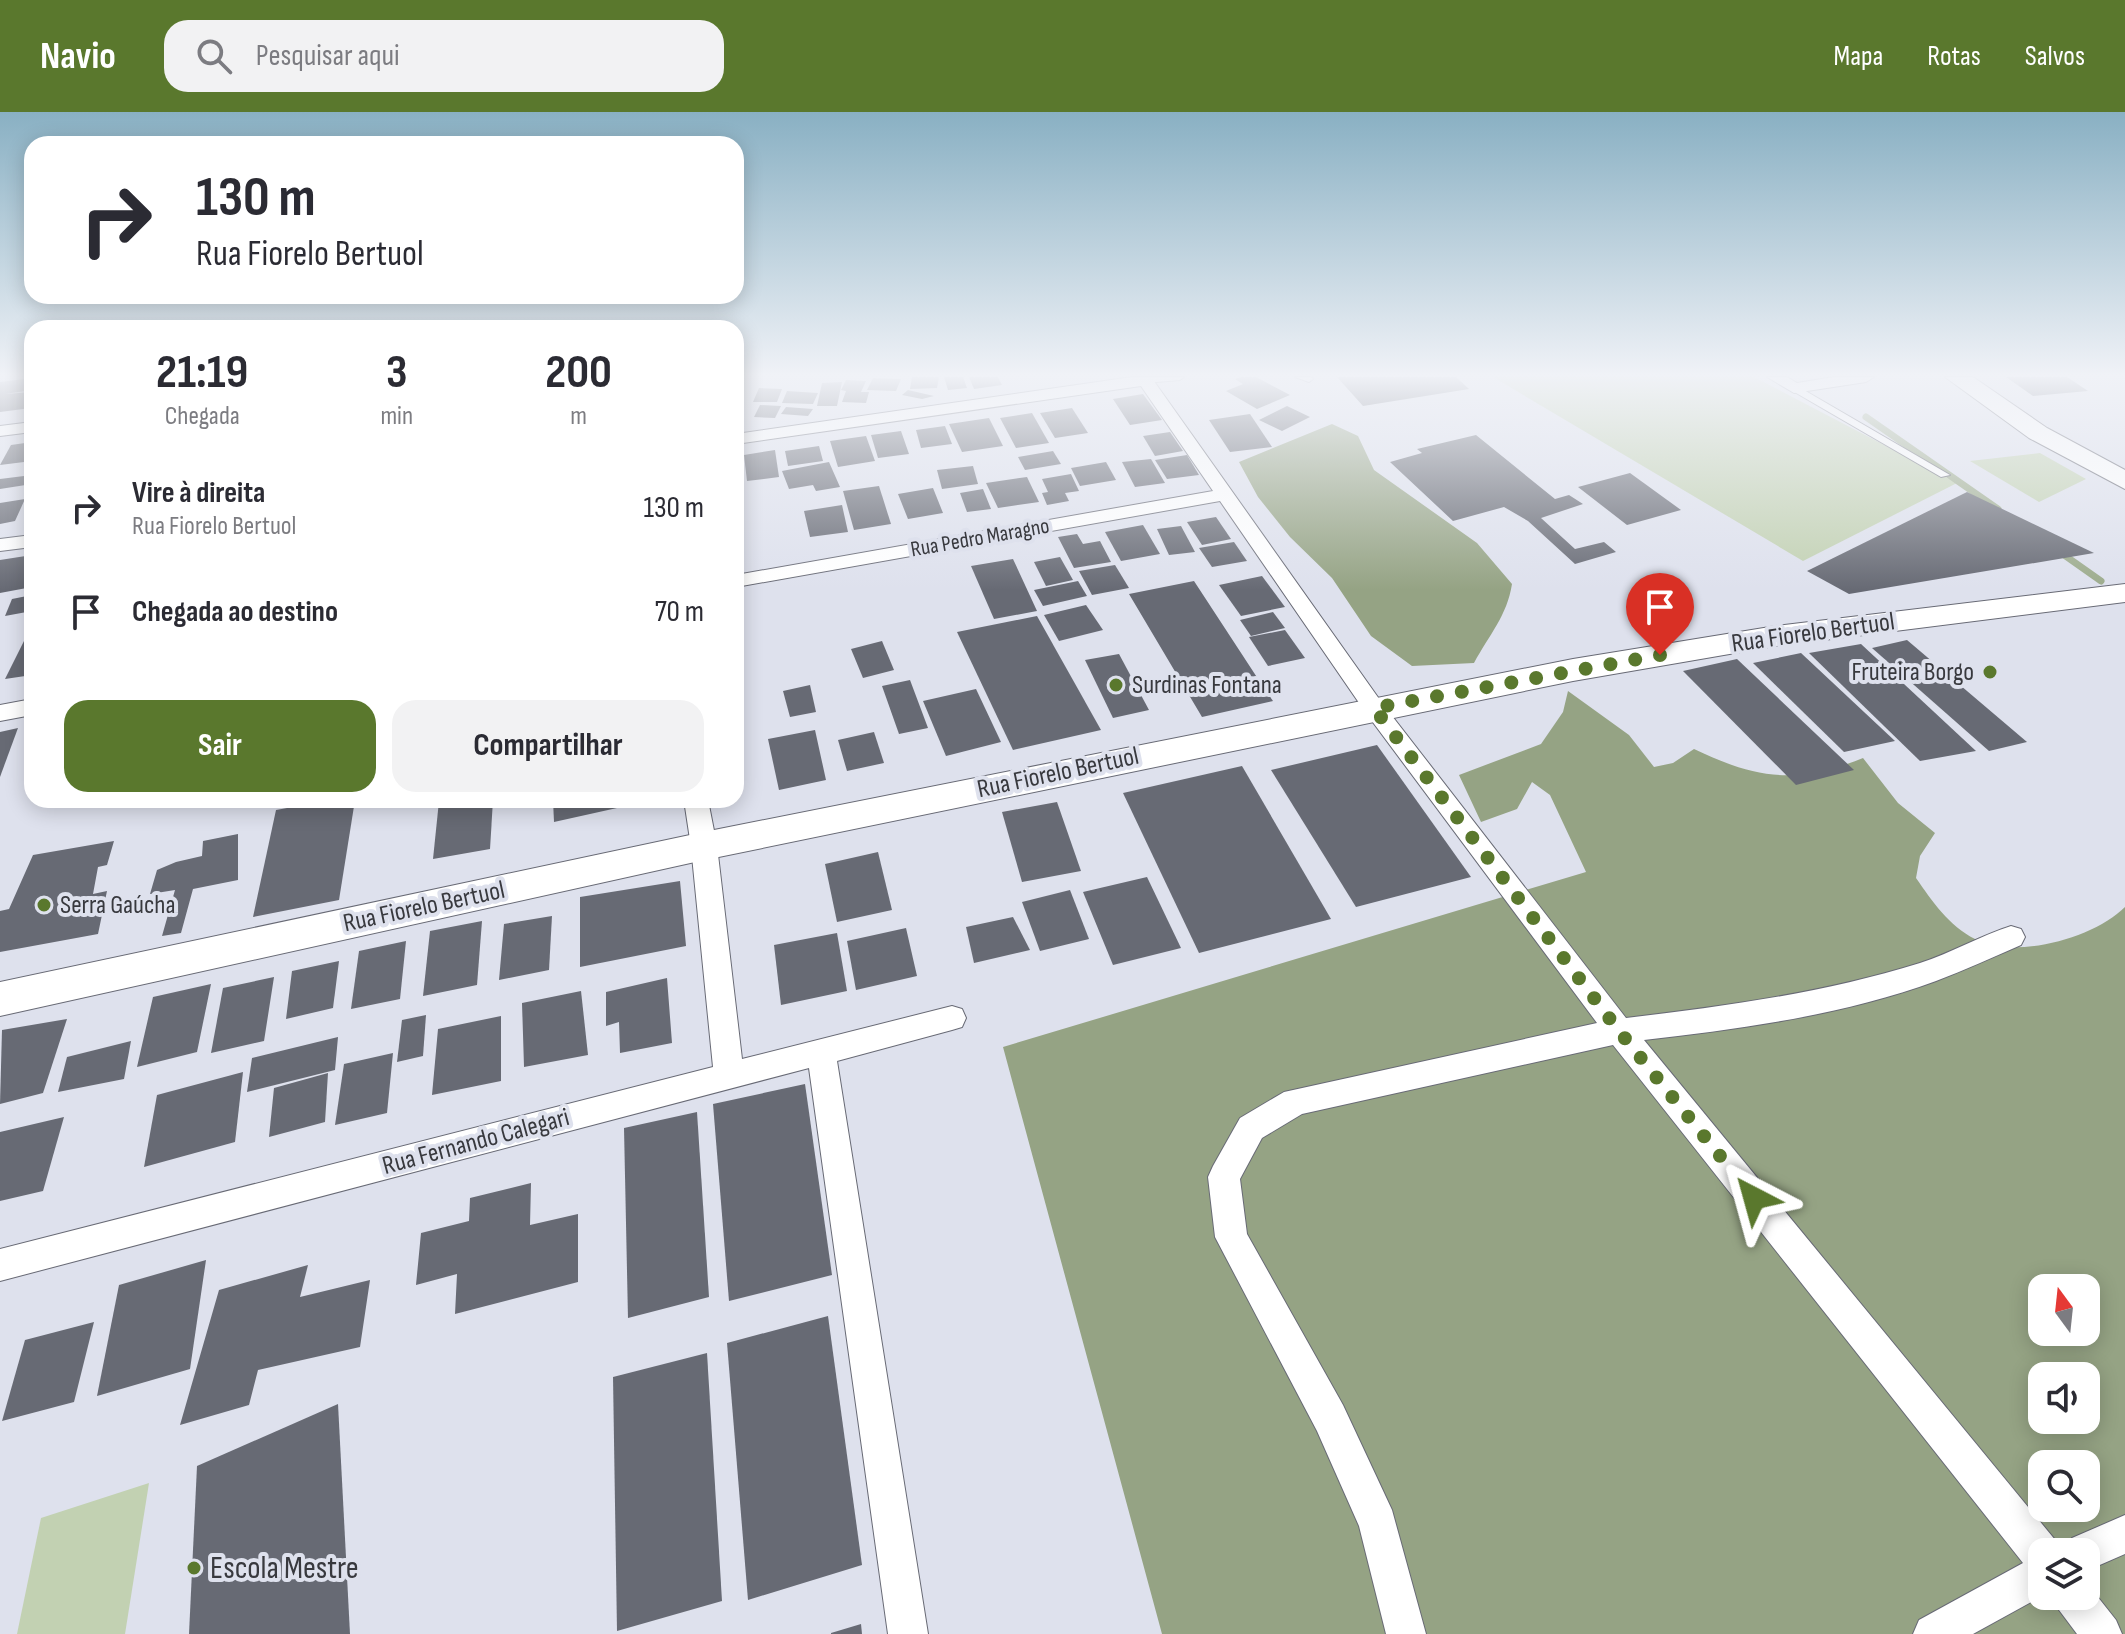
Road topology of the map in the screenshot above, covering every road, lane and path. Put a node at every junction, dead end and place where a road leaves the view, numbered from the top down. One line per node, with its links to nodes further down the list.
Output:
1 (1193, 448): 6 (street)
2 (1898, 448): 4 (lane)
3 (2065, 448): 5 (main road)
4 (1945, 475)
5 (2125, 481)
6 (1225, 494): 9 (street, Rua Pedro Maragno); 12 (street)
7 (24, 542): 8 (street)
8 (0, 545)
9 (744, 580)
10 (2125, 593): 12 (main road, Rua Fiorelo Bertuol)
11 (24, 708): 13 (street)
12 (1374, 708): 15 (main road, Rua Fiorelo Bertuol); 19 (street)
13 (0, 713)
14 (697, 808): 15 (street)
15 (704, 846): 17 (main road, Rua Fiorelo Bertuol); 21 (street)
16 (2011, 937): 19 (street)
17 (0, 999)
18 (952, 1018): 20 (street, Rua Fernando Calegari)
19 (1619, 1031): 24 (street); 29 (street)
20 (821, 1052): 21 (street, Rua Fernando Calegari); 28 (street)
21 (729, 1076): 22 (street, Rua Fernando Calegari)
22 (0, 1265)
23 (2125, 1534): 25 (street)
24 (2028, 1538)
25 (2100, 1546)
26 (2028, 1582): 30 (street)
27 (2084, 1610): 31 (street)
28 (908, 1634)
29 (1406, 1634)
30 (1933, 1634)
31 (2102, 1634)

